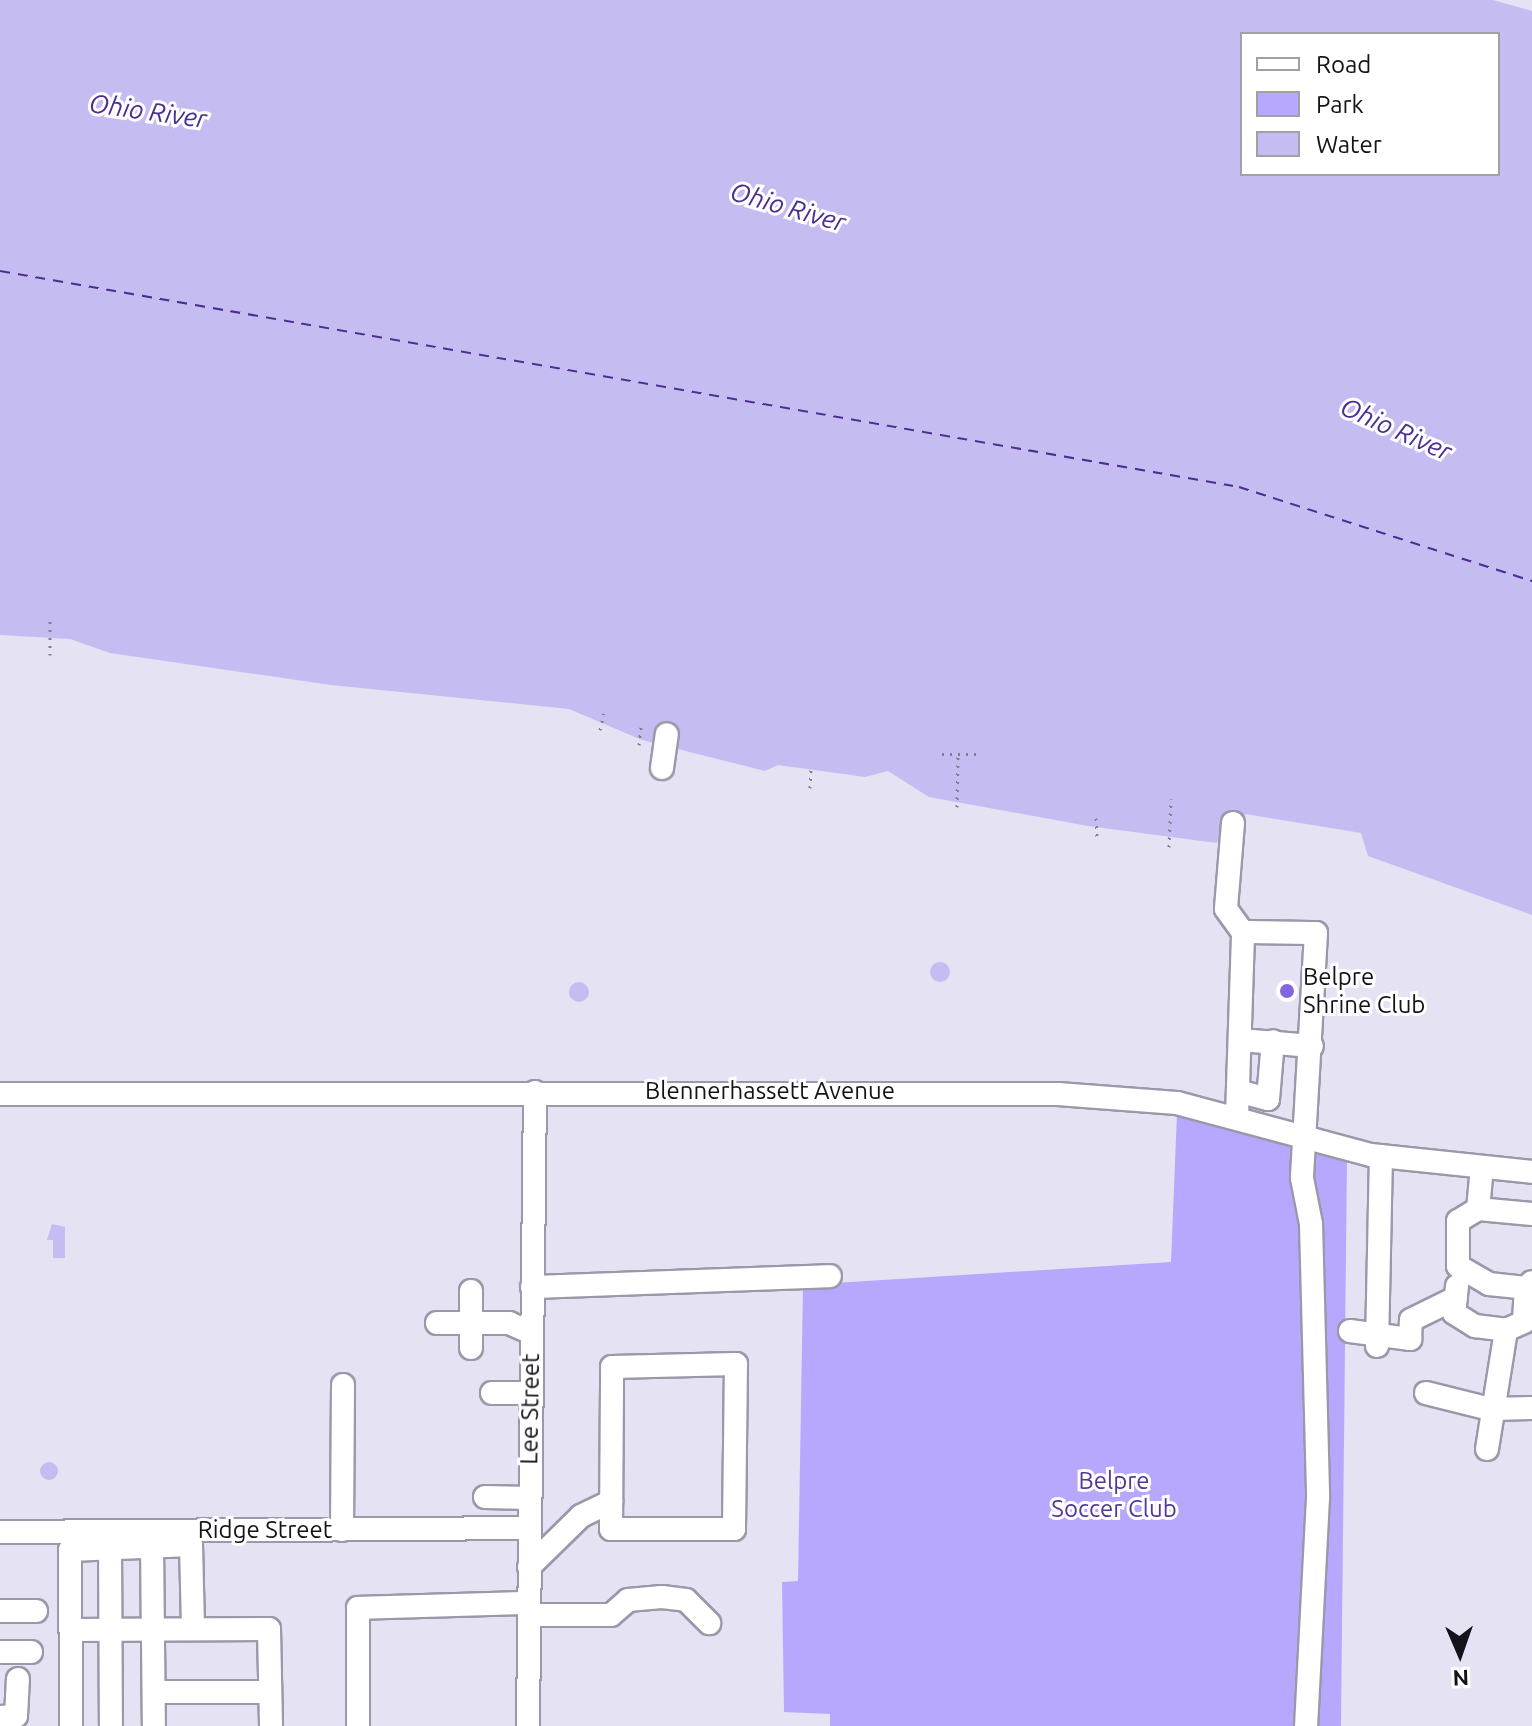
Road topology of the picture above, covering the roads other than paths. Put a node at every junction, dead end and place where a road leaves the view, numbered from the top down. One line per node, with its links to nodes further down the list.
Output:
1 (667, 734): 2 (street)
2 (662, 768)
3 (1233, 823): 4 (street)
4 (1243, 932): 5 (street); 7 (street)
5 (1240, 1040): 6 (street); 8 (street)
6 (1273, 1041): 7 (street); 8 (street)
7 (1312, 1046): 12 (street)
8 (1238, 1091): 11 (street)
9 (535, 1092): 10 (street, Blennerhassett Avenue); 11 (street, Blennerhassett Avenue); 21 (street, Lee Street)
10 (0, 1094)
11 (1237, 1116): 12 (street, Blennerhassett Avenue)
12 (1305, 1137): 13 (street, Blennerhassett Avenue); 67 (street)
13 (1381, 1156): 14 (street, Blennerhassett Avenue); 29 (street)
14 (1482, 1167): 15 (street, Blennerhassett Avenue); 16 (street)
15 (1532, 1172)
16 (1478, 1209): 17 (street); 18 (street)
17 (1532, 1214)
18 (1458, 1266): 20 (street); 22 (street)
19 (830, 1276): 21 (street)
20 (1529, 1285): 26 (street)
21 (532, 1287): 24 (street, Lee Street)
22 (1456, 1298): 26 (street); 29 (street)
23 (471, 1308): 24 (street); 25 (street); 28 (street); 30 (street)
24 (531, 1310): 28 (street, Lee Street)
25 (437, 1323)
26 (1506, 1330): 36 (street)
27 (1350, 1331): 29 (street)
28 (531, 1333): 33 (street, Lee Street)
29 (1377, 1341)
30 (471, 1348)
31 (343, 1385): 42 (street)
32 (492, 1393): 33 (street)
33 (531, 1393): 39 (street, Lee Street)
34 (1426, 1393): 36 (street)
35 (1532, 1408): 36 (street)
36 (1490, 1409): 37 (street)
37 (1487, 1449)
38 (485, 1497): 39 (street)
39 (530, 1498): 41 (street, Lee Street)
40 (612, 1501): 40 (street); 46 (street)
41 (529, 1528): 42 (street, Ridge Street); 46 (street, Lee Street)
42 (342, 1530): 43 (street, Ridge Street)
43 (0, 1532)
44 (152, 1545): 45 (street); 51 (street); 53 (street)
45 (110, 1546): 52 (street); 54 (street)
46 (529, 1567): 47 (street, Lee Street)
47 (529, 1609): 50 (street); 65 (street); 66 (street, Lee Street)
48 (0, 1611): 49 (street)
49 (36, 1611)
50 (709, 1623)
51 (193, 1628): 53 (street); 59 (street)
52 (110, 1629): 53 (street); 54 (street); 62 (street)
53 (153, 1629): 58 (street)
54 (71, 1630): 61 (street)
55 (0, 1652): 56 (street)
56 (31, 1652)
57 (18, 1679): 60 (street)
58 (154, 1692): 59 (street); 63 (street)
59 (270, 1692): 64 (street)
60 (0, 1717)
61 (71, 1726)
62 (111, 1726)
63 (154, 1726)
64 (271, 1726)
65 (358, 1726)
66 (528, 1726)
67 (1306, 1726)

